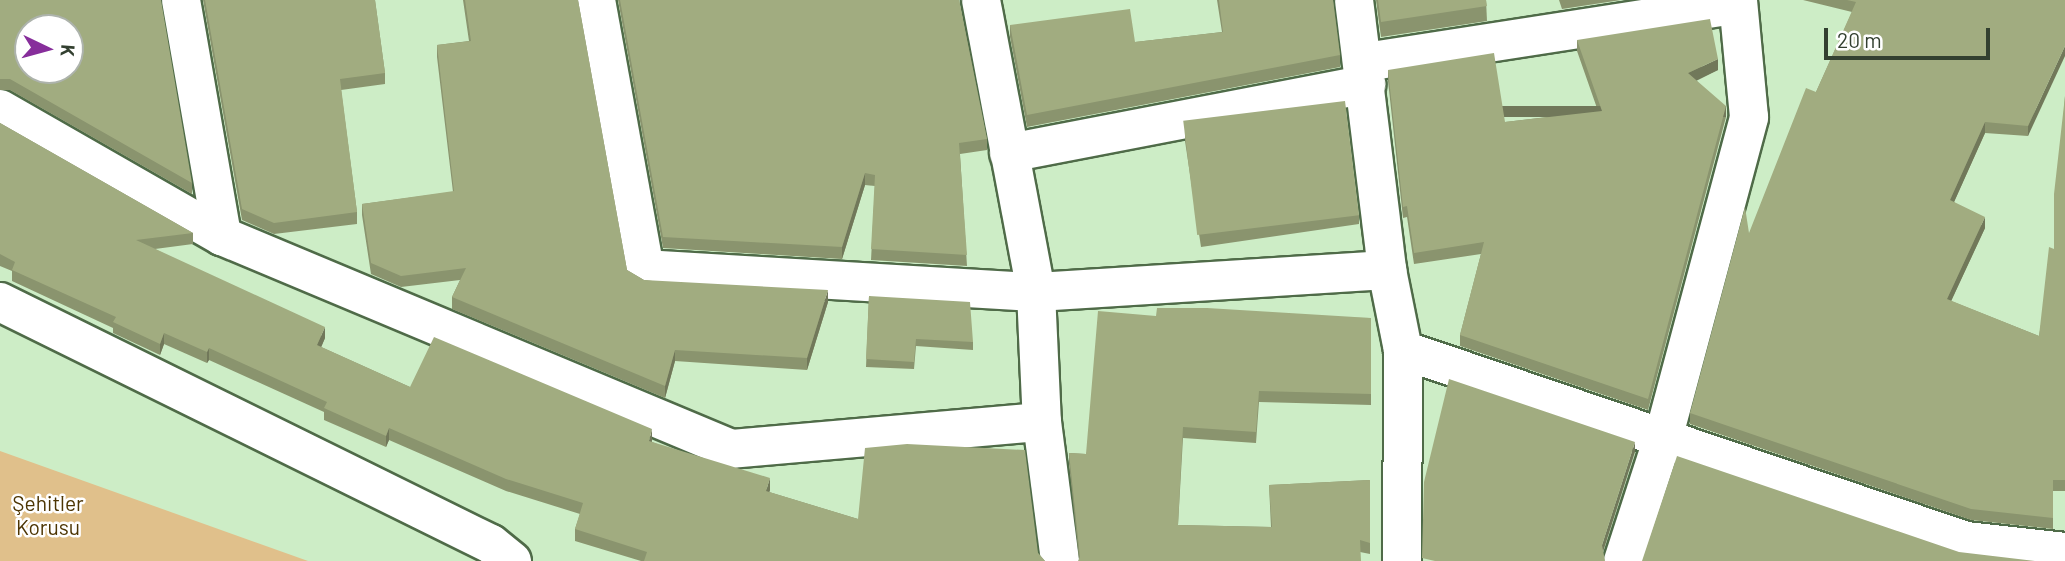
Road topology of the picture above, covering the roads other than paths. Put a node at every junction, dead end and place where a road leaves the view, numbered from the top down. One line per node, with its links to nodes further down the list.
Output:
1 (181, 0): 9 (street)
2 (596, 0): 11 (street)
3 (981, 0): 8 (street)
4 (1354, 0): 6 (street)
5 (1738, 2): 6 (street); 15 (street)
6 (1365, 73): 8 (street); 10 (street)
7 (0, 109): 9 (street)
8 (1009, 153): 11 (street)
9 (222, 236): 14 (street)
10 (1387, 270): 11 (street); 13 (street)
11 (1036, 292): 14 (street)
12 (0, 302): 17 (street)
13 (1403, 350): 15 (street); 19 (street)
14 (1042, 422): 18 (street)
15 (1664, 435): 16 (street); 20 (street)
16 (2065, 552)
17 (512, 561)
18 (1060, 561)
19 (1402, 561)
20 (1623, 561)

